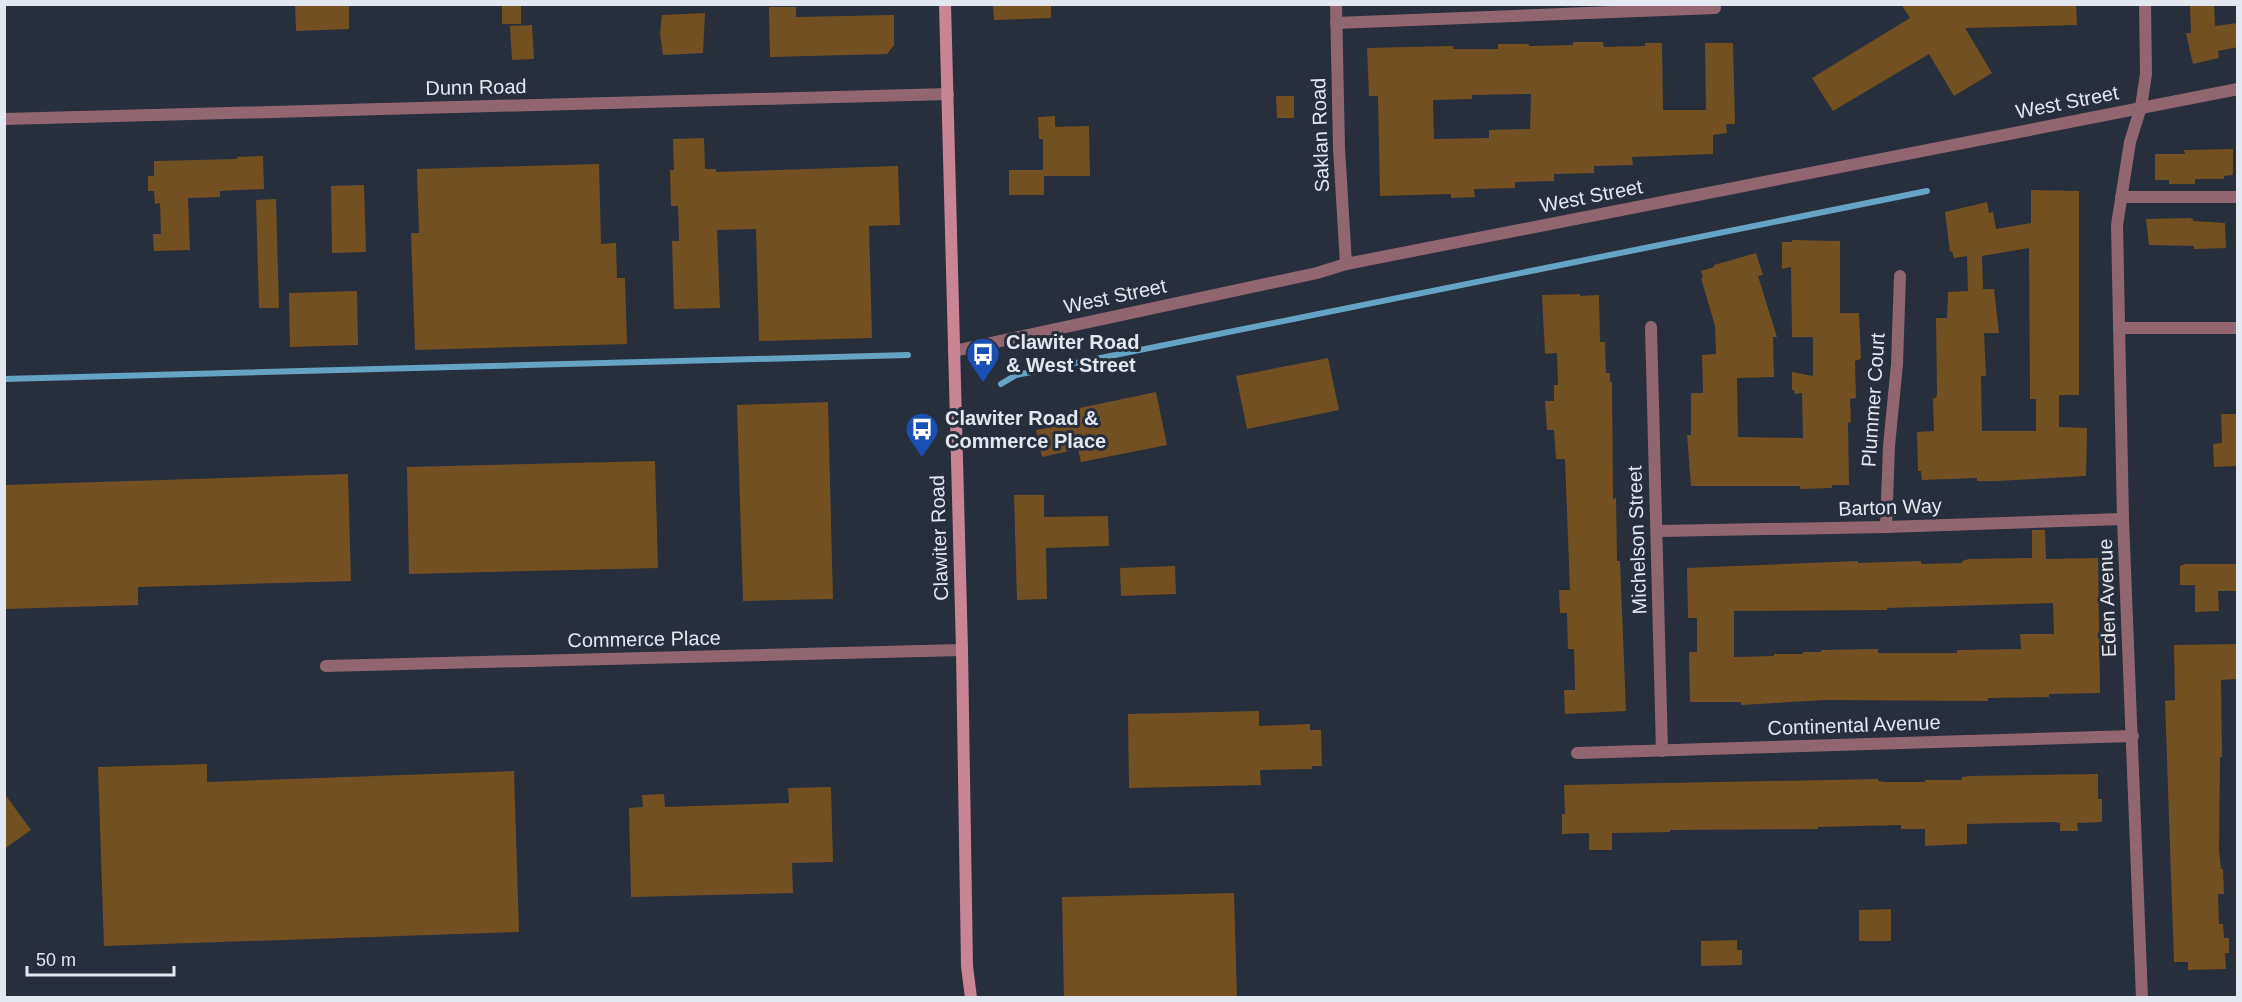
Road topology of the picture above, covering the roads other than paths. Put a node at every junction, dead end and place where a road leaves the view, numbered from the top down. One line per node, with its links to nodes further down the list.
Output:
1 (945, 4): 7 (main road, Clawiter Road)
2 (1336, 4): 5 (street, Saklan Road)
3 (2145, 4): 8 (street, Eden Avenue)
4 (1715, 8): 5 (street)
5 (1336, 23): 12 (street, Saklan Road)
6 (2238, 89): 8 (street, West Street)
7 (948, 94): 9 (street, Dunn Road); 17 (main road, Clawiter Road)
8 (2140, 107): 10 (street, Eden Avenue); 12 (street, West Street)
9 (4, 119)
10 (2121, 197): 11 (street); 15 (street, Eden Avenue)
11 (2238, 197)
12 (1346, 264): 17 (street, West Street)
13 (1900, 276): 19 (street, Plummer Court)
14 (1651, 327): 20 (street, Michelson Street)
15 (2119, 328): 16 (street); 18 (street, Eden Avenue)
16 (2238, 328)
17 (954, 351): 21 (main road, Clawiter Road)
18 (2124, 519): 19 (street, Barton Way); 23 (street, Eden Avenue)
19 (1886, 527): 20 (street, Barton Way)
20 (1657, 531): 24 (street, Michelson Street)
21 (962, 650): 22 (street, Commerce Place); 26 (main road, Clawiter Road)
22 (326, 666)
23 (2133, 736): 24 (street, Continental Avenue); 27 (street, Eden Avenue)
24 (1662, 751): 25 (street, Continental Avenue)
25 (1577, 753)
26 (971, 998)
27 (2142, 998)

